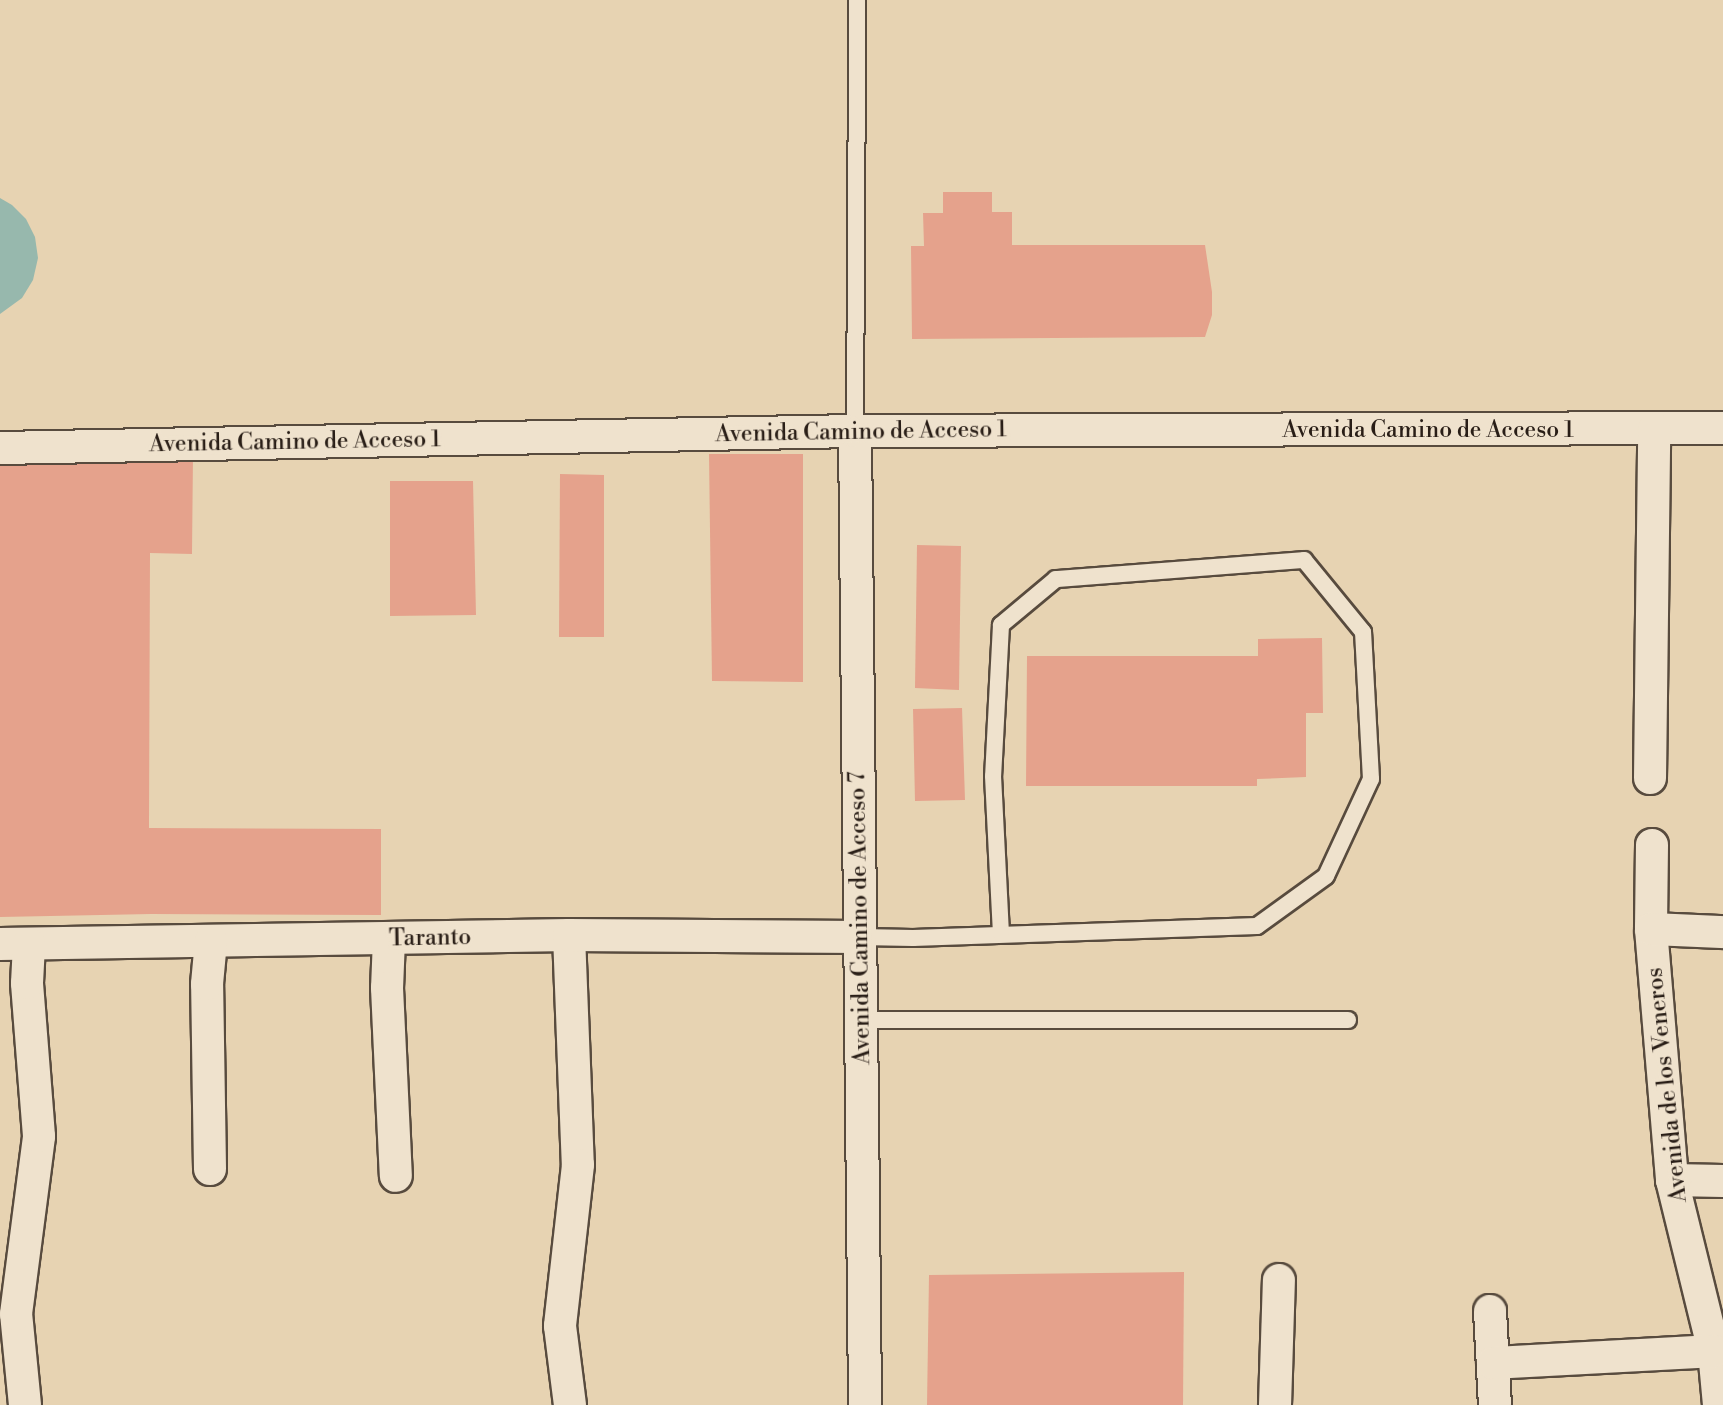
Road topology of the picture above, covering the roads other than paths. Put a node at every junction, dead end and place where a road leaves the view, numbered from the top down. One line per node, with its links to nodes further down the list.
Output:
1 (857, 0): 4 (lane)
2 (1723, 428): 3 (street, Avenida Camino de Acceso 1)
3 (1654, 429): 4 (street, Avenida Camino de Acceso 1); 6 (street)
4 (855, 431): 5 (street, Avenida Camino de Acceso 1); 12 (street, Avenida Camino de Acceso 7)
5 (0, 448)
6 (1650, 778)
7 (1652, 845): 8 (street, Avenida de los Veneros)
8 (1651, 929): 9 (street); 20 (street, Avenida de los Veneros)
9 (1723, 932)
10 (1001, 934): 10 (lane); 12 (lane)
11 (569, 936): 12 (street, Taranto); 13 (street, Taranto); 27 (street)
12 (860, 937): 16 (street, Avenida Camino de Acceso 7)
13 (389, 939): 14 (street, Taranto); 19 (street)
14 (211, 941): 15 (street, Taranto); 18 (street)
15 (15, 944): 26 (street)
16 (861, 1020): 17 (lane); 28 (street, Avenida Camino de Acceso 7)
17 (1348, 1020)
18 (210, 1169)
19 (396, 1176)
20 (1672, 1180): 21 (street); 24 (street, Avenida de los Veneros)
21 (1723, 1181)
22 (1279, 1280): 29 (street)
23 (1490, 1311): 25 (street)
24 (1714, 1351): 25 (street); 31 (street, Avenida de los Veneros)
25 (1493, 1363): 30 (street)
26 (25, 1405)
27 (570, 1405)
28 (865, 1405)
29 (1275, 1405)
30 (1495, 1405)
31 (1719, 1405)

